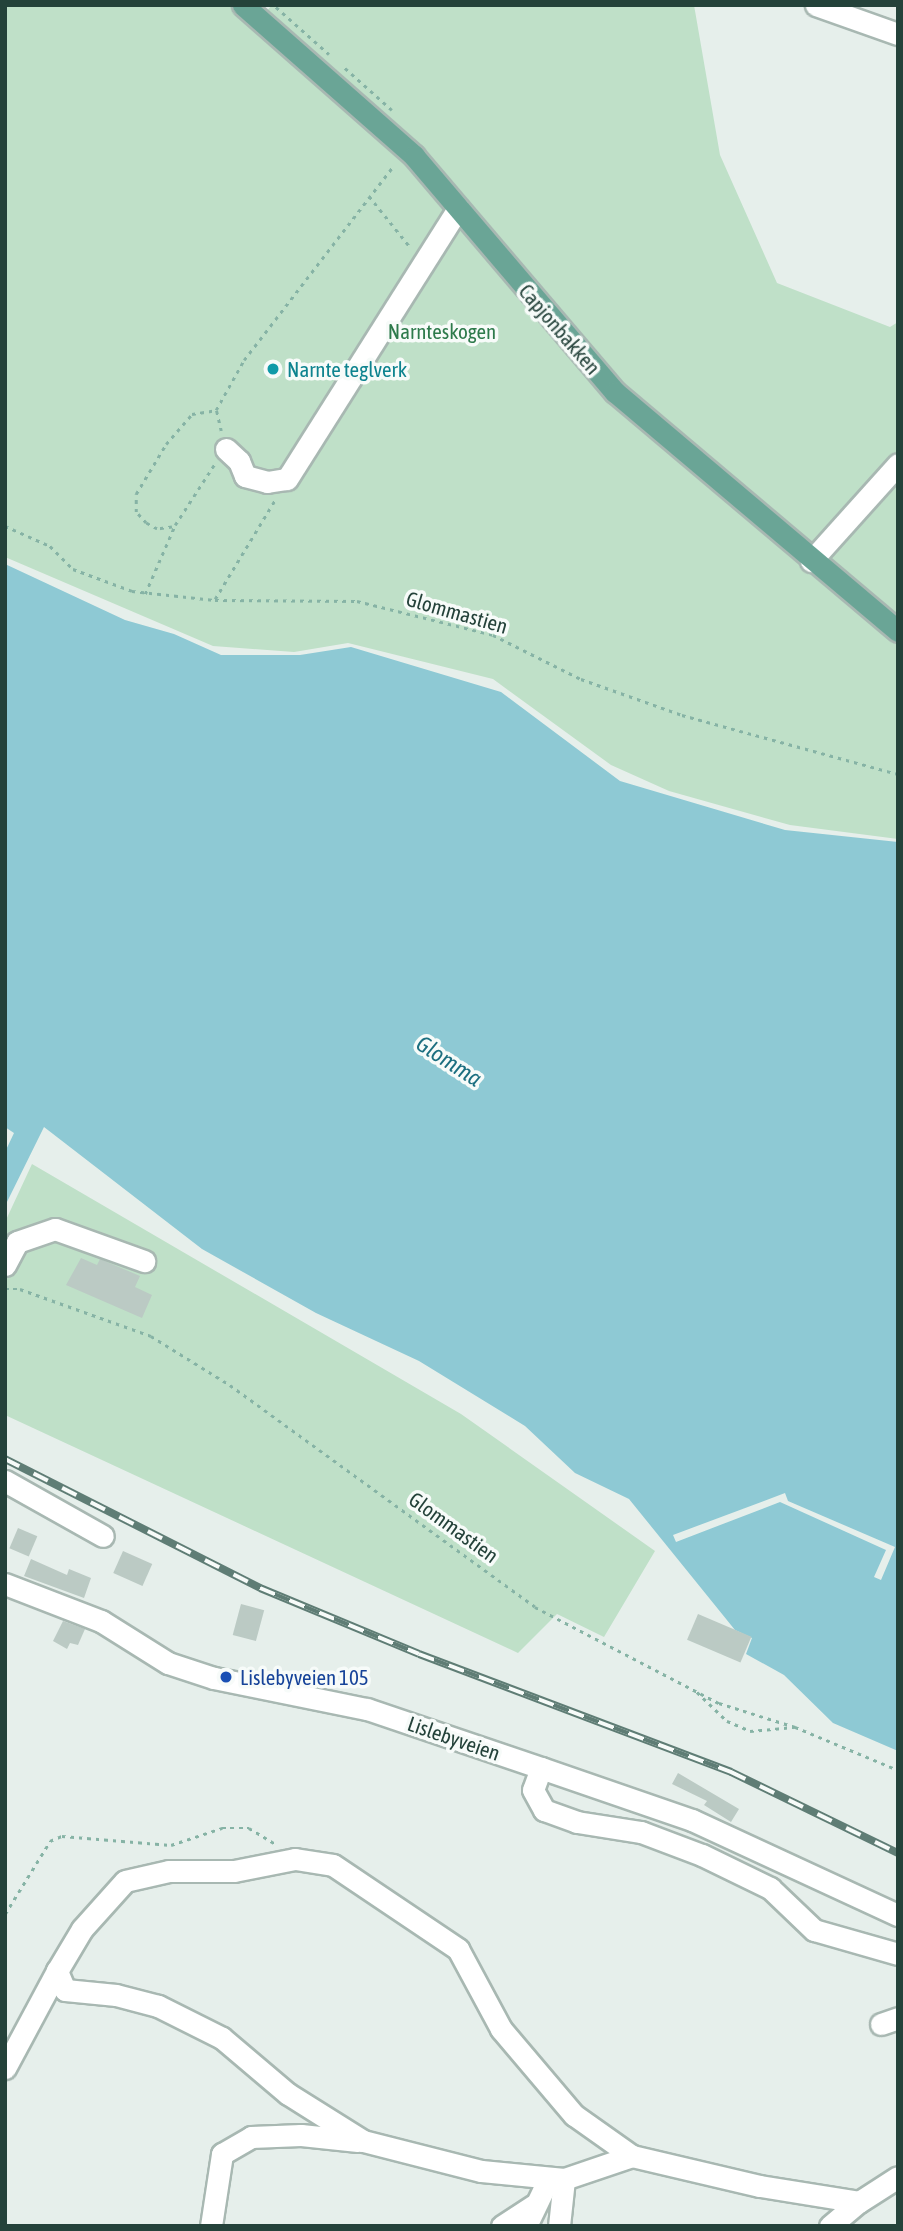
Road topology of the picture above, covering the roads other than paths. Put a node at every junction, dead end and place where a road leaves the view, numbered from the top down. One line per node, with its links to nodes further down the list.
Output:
1 (816, 5): 3 (street)
2 (245, 6): 4 (main road, Capjonbakken)
3 (898, 34)
4 (458, 208): 5 (street); 7 (main road, Capjonbakken)
5 (226, 449)
6 (898, 464): 7 (street)
7 (811, 561): 8 (main road, Capjonbakken)
8 (898, 631)
9 (144, 1261): 10 (street)
10 (5, 1265)
11 (5, 1481): 12 (street)
12 (103, 1536)
13 (5, 1584): 14 (street, Lislebyveien)
14 (541, 1768): 15 (street, Lislebyveien); 16 (street)
15 (898, 1915)
16 (898, 1954)
17 (57, 1971): 18 (street); 19 (street); 20 (street)
18 (5, 2068)
19 (363, 2141): 22 (street); 25 (street)
20 (632, 2156): 22 (street); 23 (street)
21 (898, 2177): 23 (street)
22 (557, 2178): 24 (street); 27 (street)
23 (859, 2202): 28 (street)
24 (529, 2216): 26 (street)
25 (211, 2226)
26 (502, 2226)
27 (559, 2226)
28 (830, 2226)

